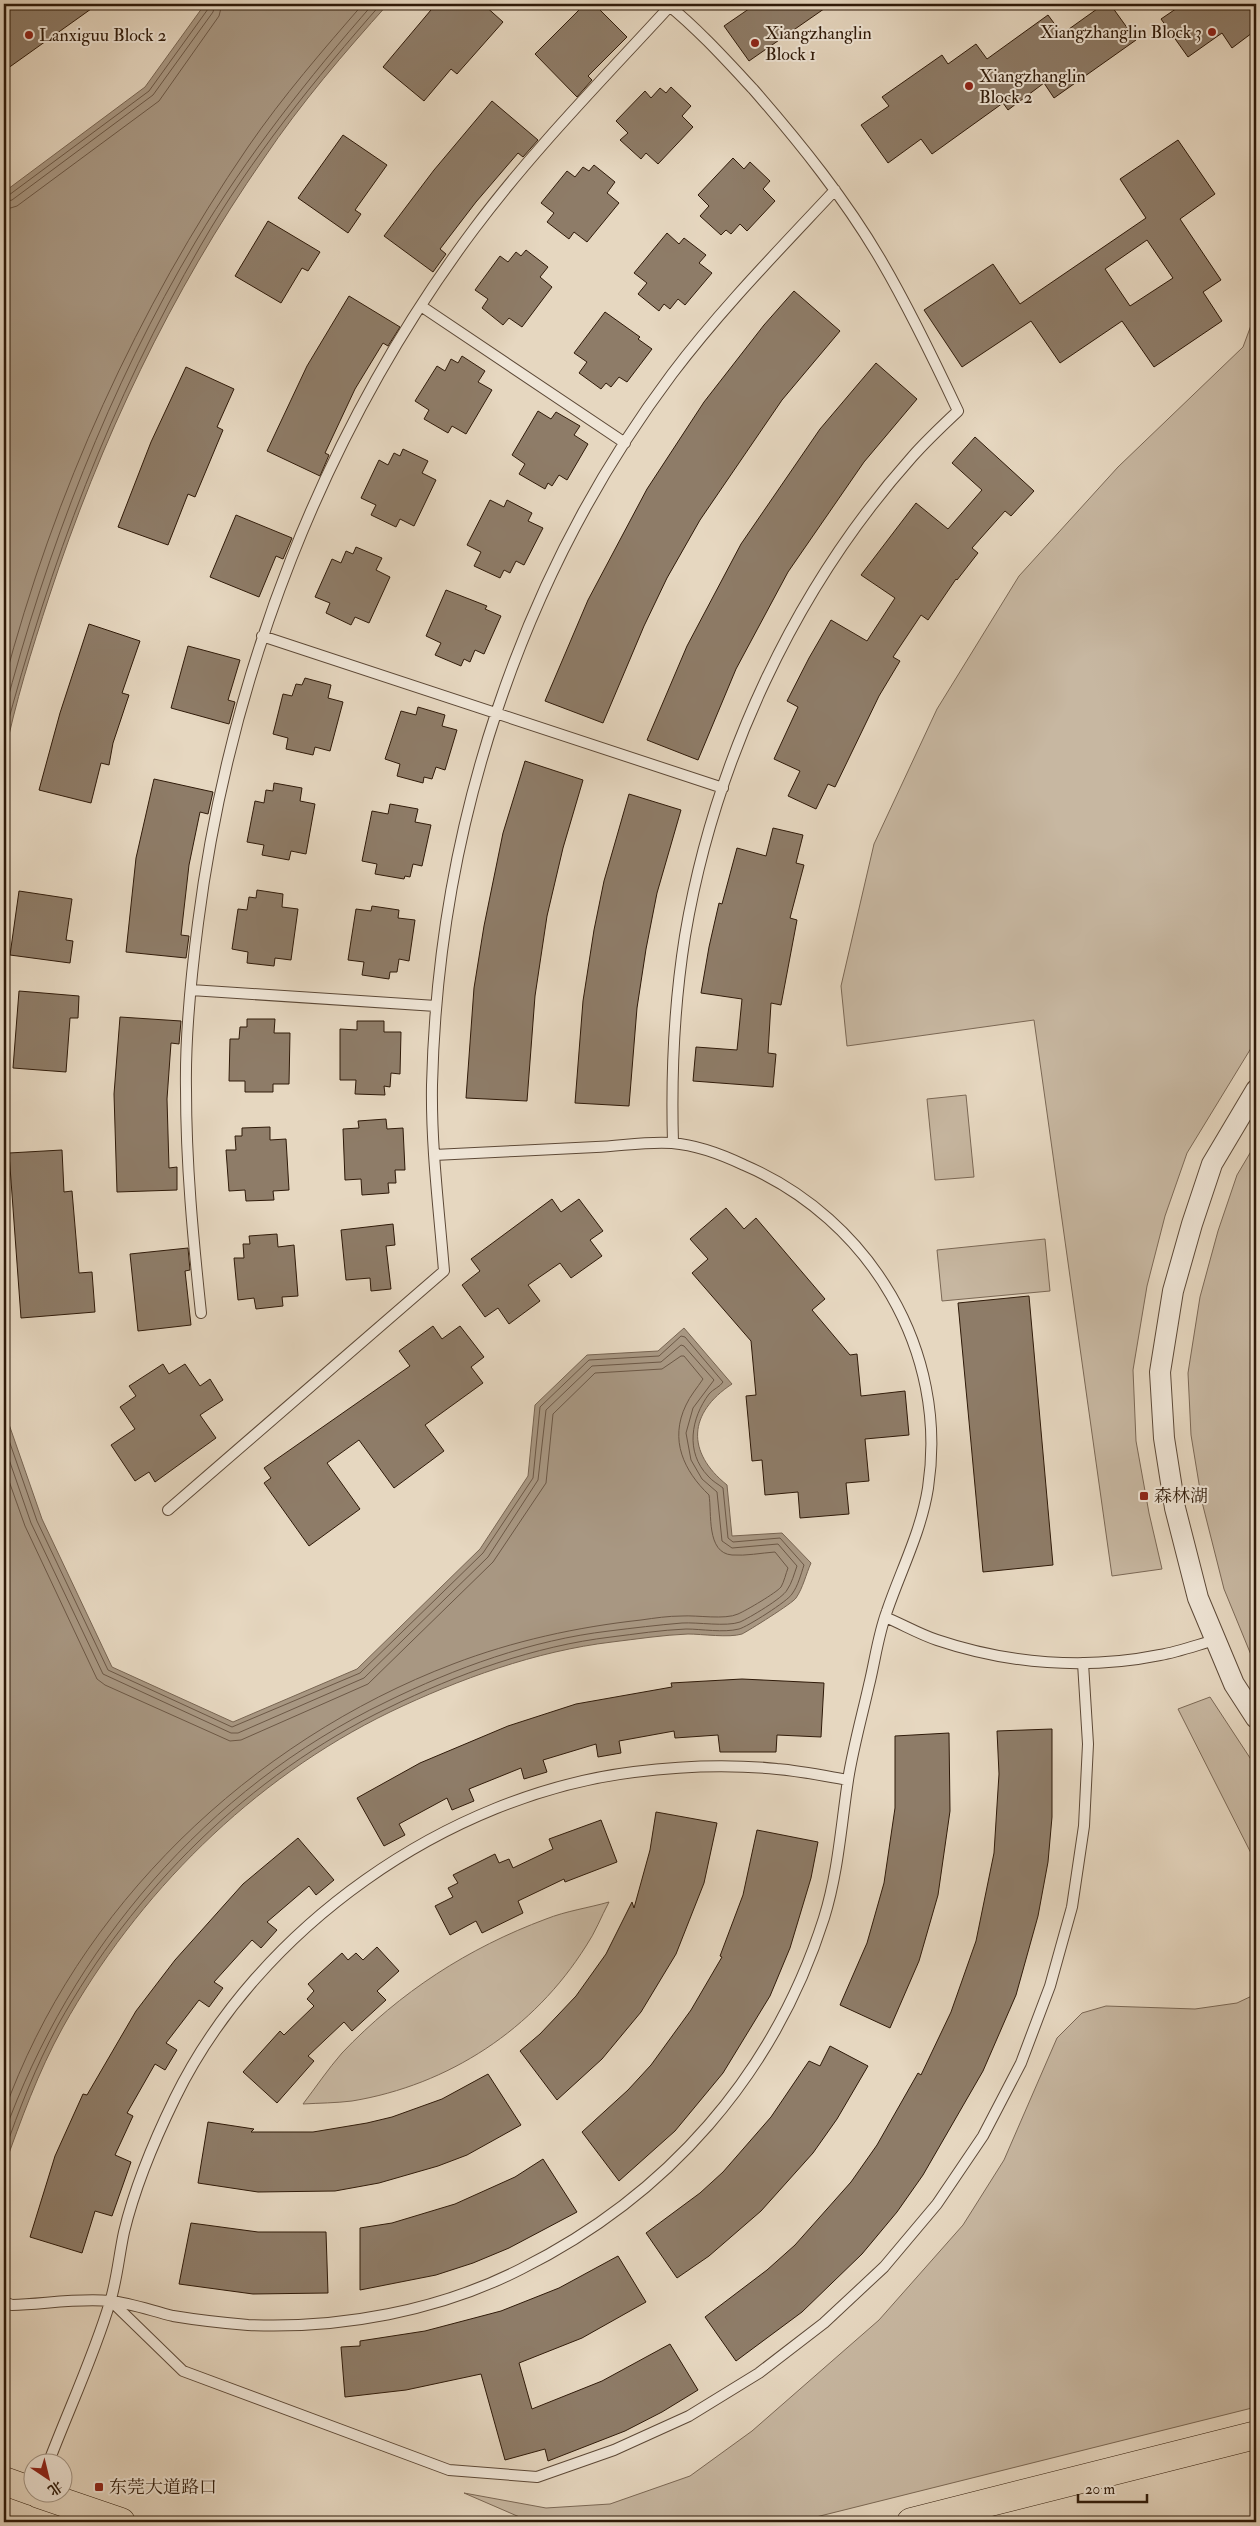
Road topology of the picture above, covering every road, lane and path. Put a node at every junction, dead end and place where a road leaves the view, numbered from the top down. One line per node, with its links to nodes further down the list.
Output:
1 (669, 5): 2 (lane); 3 (lane)
2 (835, 190): 4 (lane); 7 (lane)
3 (421, 306): 4 (lane); 5 (lane)
4 (625, 443): 6 (lane)
5 (262, 636): 6 (lane); 8 (lane)
6 (496, 713): 7 (lane); 9 (lane)
7 (723, 788): 11 (lane)
8 (190, 990): 9 (lane); 13 (lane)
9 (436, 1006): 12 (lane)
10 (1256, 1090): 16 (street)
11 (673, 1143): 12 (lane); 15 (lane)
12 (434, 1155): 14 (lane)
13 (201, 1313)
14 (168, 1510)
15 (884, 1617): 17 (lane); 19 (lane)
16 (1215, 1640): 17 (lane); 18 (street)
17 (1083, 1663): 20 (lane)
18 (1256, 1718)
19 (848, 1780): 20 (lane); 20 (lane)
20 (111, 2301): 21 (lane); 23 (lane)
21 (4, 2302)
22 (1256, 2435): 28 (main road)
23 (52, 2454)
24 (4, 2481): 25 (main road)
25 (22, 2487)
26 (68, 2504): 27 (main road)
27 (121, 2522)
28 (910, 2522)

